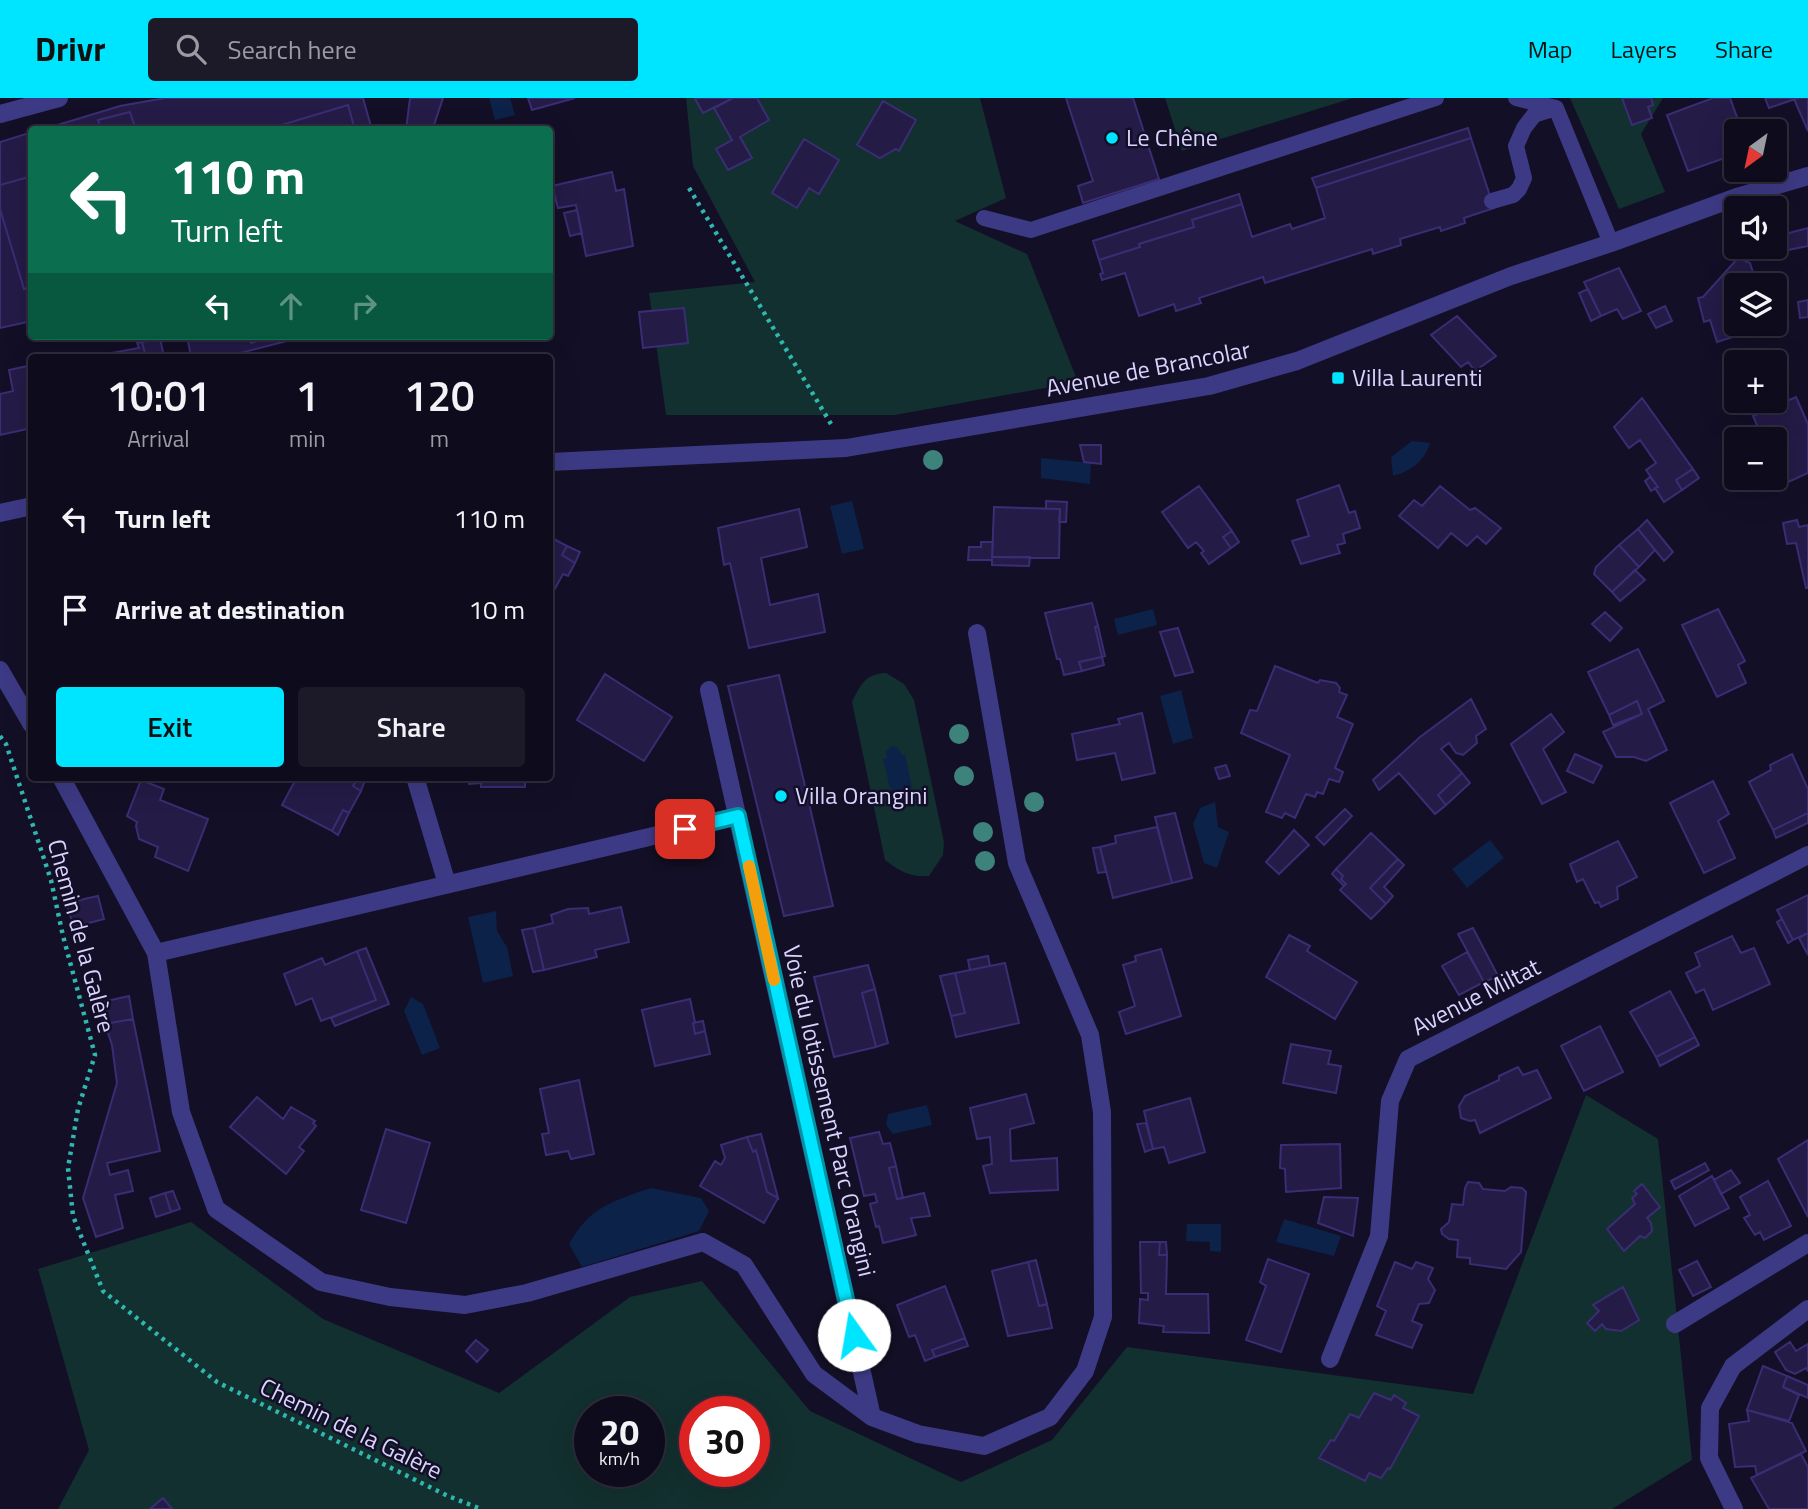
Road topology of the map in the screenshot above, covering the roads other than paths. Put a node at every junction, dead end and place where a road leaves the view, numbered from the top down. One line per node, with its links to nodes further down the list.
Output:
1 (59, 98): 5 (street)
2 (1436, 98): 8 (lane)
3 (1516, 98): 4 (lane)
4 (1556, 108): 7 (lane); 9 (lane)
5 (0, 114)
6 (1808, 176): 9 (street, Avenue de Brancolar)
7 (1492, 201)
8 (984, 218)
9 (1611, 243): 10 (street, Avenue de Brancolar)
10 (553, 462)
11 (28, 507): 12 (street)
12 (0, 513)
13 (977, 633): 27 (street)
14 (0, 670): 16 (street)
15 (709, 690): 19 (street, Voie du lotissement Parc Orangini)
16 (28, 718)
17 (63, 781): 22 (street)
18 (416, 781): 21 (street)
19 (738, 816): 21 (street); 27 (street, Voie du lotissement Parc Orangini)
20 (1808, 855): 26 (street, Avenue Miltat)
21 (447, 884): 22 (street)
22 (156, 953): 27 (street)
23 (1808, 1243): 25 (street)
24 (1808, 1309): 28 (street)
25 (1675, 1324)
26 (1330, 1359)
27 (872, 1417)
28 (1734, 1509)

